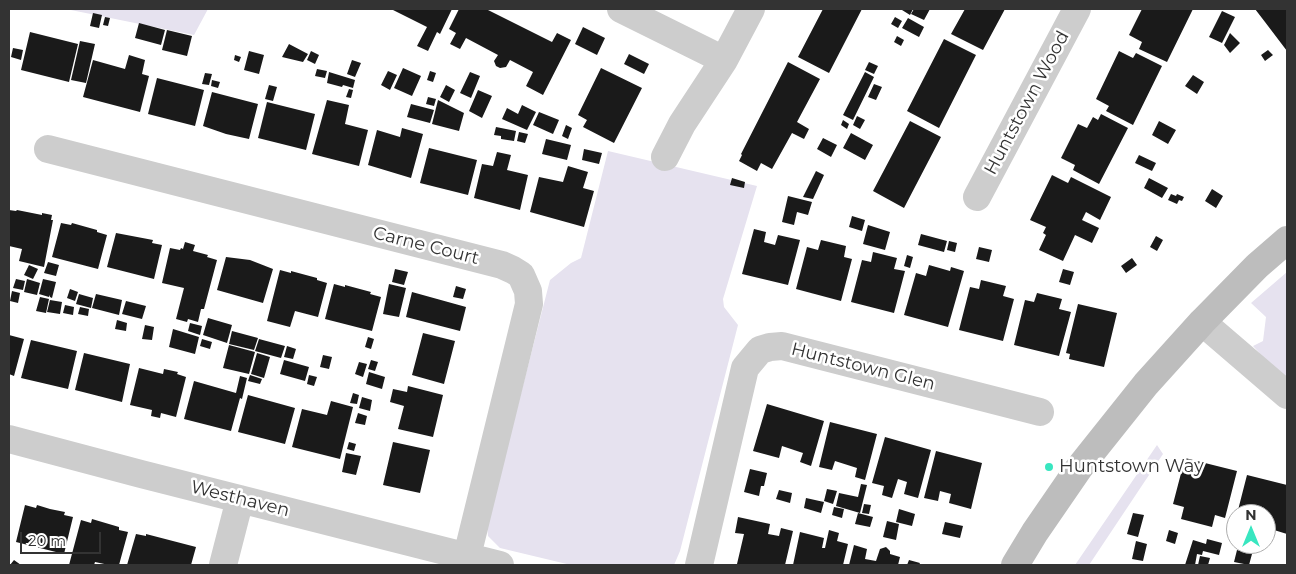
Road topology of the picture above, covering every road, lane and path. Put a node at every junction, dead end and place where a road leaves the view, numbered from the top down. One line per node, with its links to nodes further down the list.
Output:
1 (621, 9): 4 (street)
2 (751, 9): 4 (street)
3 (1077, 9): 7 (street, Huntstown Wood)
4 (724, 60): 6 (street)
5 (48, 149): 14 (street, Carne Court)
6 (665, 157)
7 (977, 197)
8 (1287, 240): 9 (street)
9 (1202, 322): 10 (street); 18 (street)
10 (1287, 395)
11 (1040, 412): 17 (street, Huntstown Glen)
12 (10, 446): 13 (street, Westhaven)
13 (240, 499): 14 (street, Westhaven); 15 (street)
14 (467, 556): 16 (street, Westhaven)
15 (223, 565)
16 (500, 565)
17 (699, 565)
18 (1015, 565)

